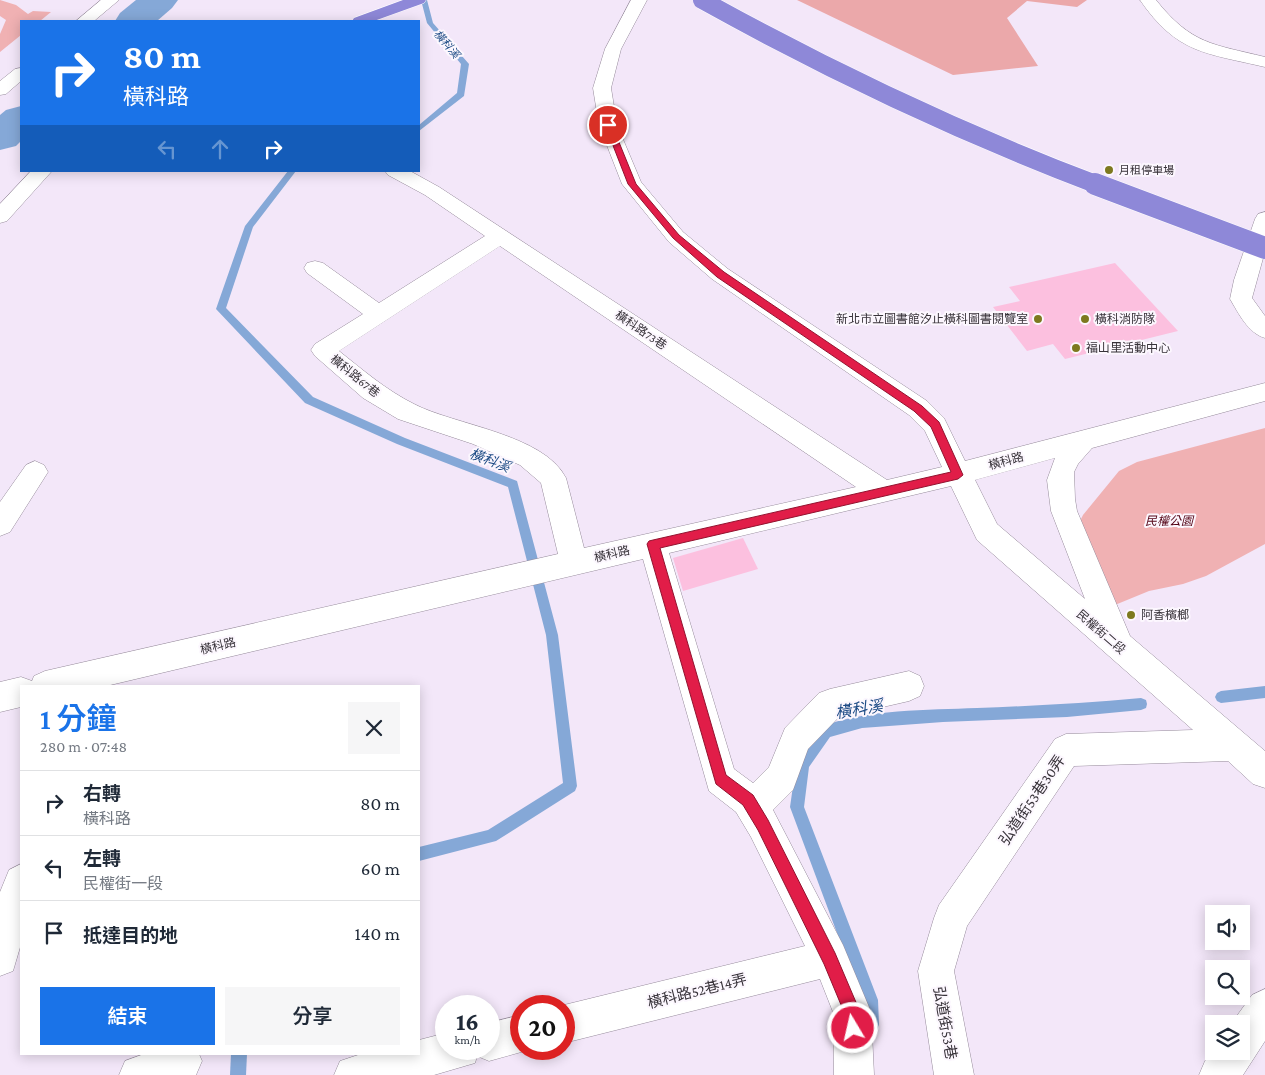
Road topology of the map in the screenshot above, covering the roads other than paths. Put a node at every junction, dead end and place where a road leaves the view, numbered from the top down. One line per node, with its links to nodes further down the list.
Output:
1 (111, 0): 6 (street)
2 (418, 0): 7 (highway)
3 (639, 0): 27 (street, 民權街二段)
4 (702, 0): 20 (highway, bridge)
5 (1148, 0): 9 (street)
6 (85, 20)
7 (363, 20)
8 (822, 44): 16 (highway)
9 (1265, 62)
10 (20, 74): 11 (street)
11 (0, 90)
12 (41, 172): 15 (street)
13 (57, 172): 15 (street)
14 (397, 172): 19 (street, 橫科路73巷)
15 (6, 211)
16 (1219, 212)
17 (1256, 220): 18 (highway); 23 (street)
18 (1265, 229)
19 (500, 236): 22 (street, 橫科路67巷); 28 (street, 橫科路73巷)
20 (1265, 248)
21 (315, 268): 22 (street)
22 (378, 314): 31 (street, 橫科路67巷)
23 (1265, 330)
24 (1265, 392): 25 (street, 橫科路)
25 (1084, 440): 27 (street, 橫科路); 32 (street)
26 (34, 472): 29 (street)
27 (958, 475): 28 (street, 橫科路); 32 (street, 民權街二段)
28 (884, 492): 30 (street, 橫科路)
29 (0, 524)
30 (653, 544): 31 (street, 橫科路); 40 (street)
31 (567, 564): 33 (street, 橫科路)
32 (1120, 649): 38 (street, 民權街二段)
33 (78, 682): 34 (street, 橫科路)
34 (53, 685)
35 (909, 686): 40 (street)
36 (20, 692): 37 (street)
37 (0, 697)
38 (1234, 744): 39 (street, 民權街二段); 45 (street, 弘道街53巷30弄)
39 (1265, 772)
40 (753, 808): 44 (street)
41 (20, 884): 42 (street)
42 (4, 923): 43 (street)
43 (0, 958)
44 (830, 958): 47 (street, 橫科路52巷14弄); 54 (street)
45 (936, 971): 55 (street, 弘道街53巷)
46 (1265, 1008): 48 (street)
47 (575, 1021)
48 (1250, 1030)
49 (435, 1055): 53 (street)
50 (1230, 1060): 56 (street)
51 (183, 1061): 52 (street)
52 (139, 1075)
53 (354, 1075)
54 (854, 1075)
55 (954, 1075)
56 (1219, 1075)

